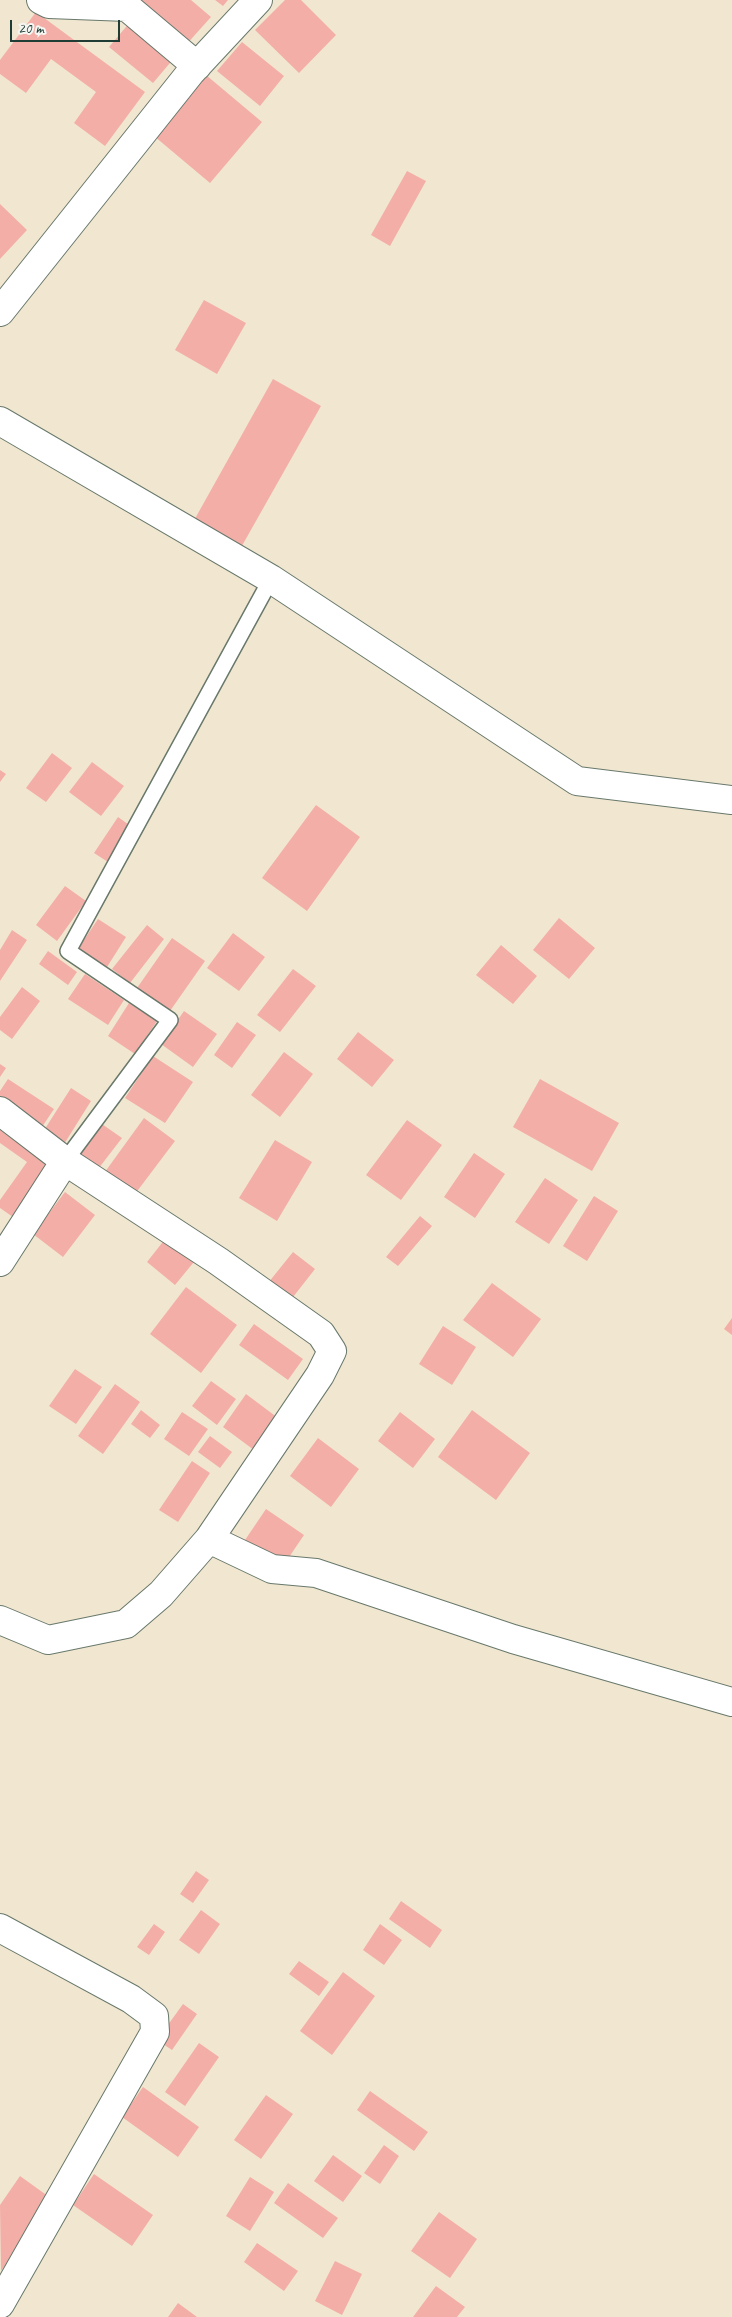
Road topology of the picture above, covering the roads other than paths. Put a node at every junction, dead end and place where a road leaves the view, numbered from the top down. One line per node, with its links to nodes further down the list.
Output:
1 (41, 0): 3 (street)
2 (258, 0): 3 (street)
3 (197, 66): 4 (street)
4 (0, 312)
5 (0, 421): 6 (street)
6 (271, 579): 7 (street); 9 (lane)
7 (732, 800)
8 (0, 1111): 9 (street)
9 (65, 1161): 10 (street); 11 (street)
10 (0, 1262)
11 (209, 1539): 12 (street); 13 (street)
12 (0, 1620)
13 (732, 1702)
14 (0, 1928): 15 (street)
15 (0, 2304)

